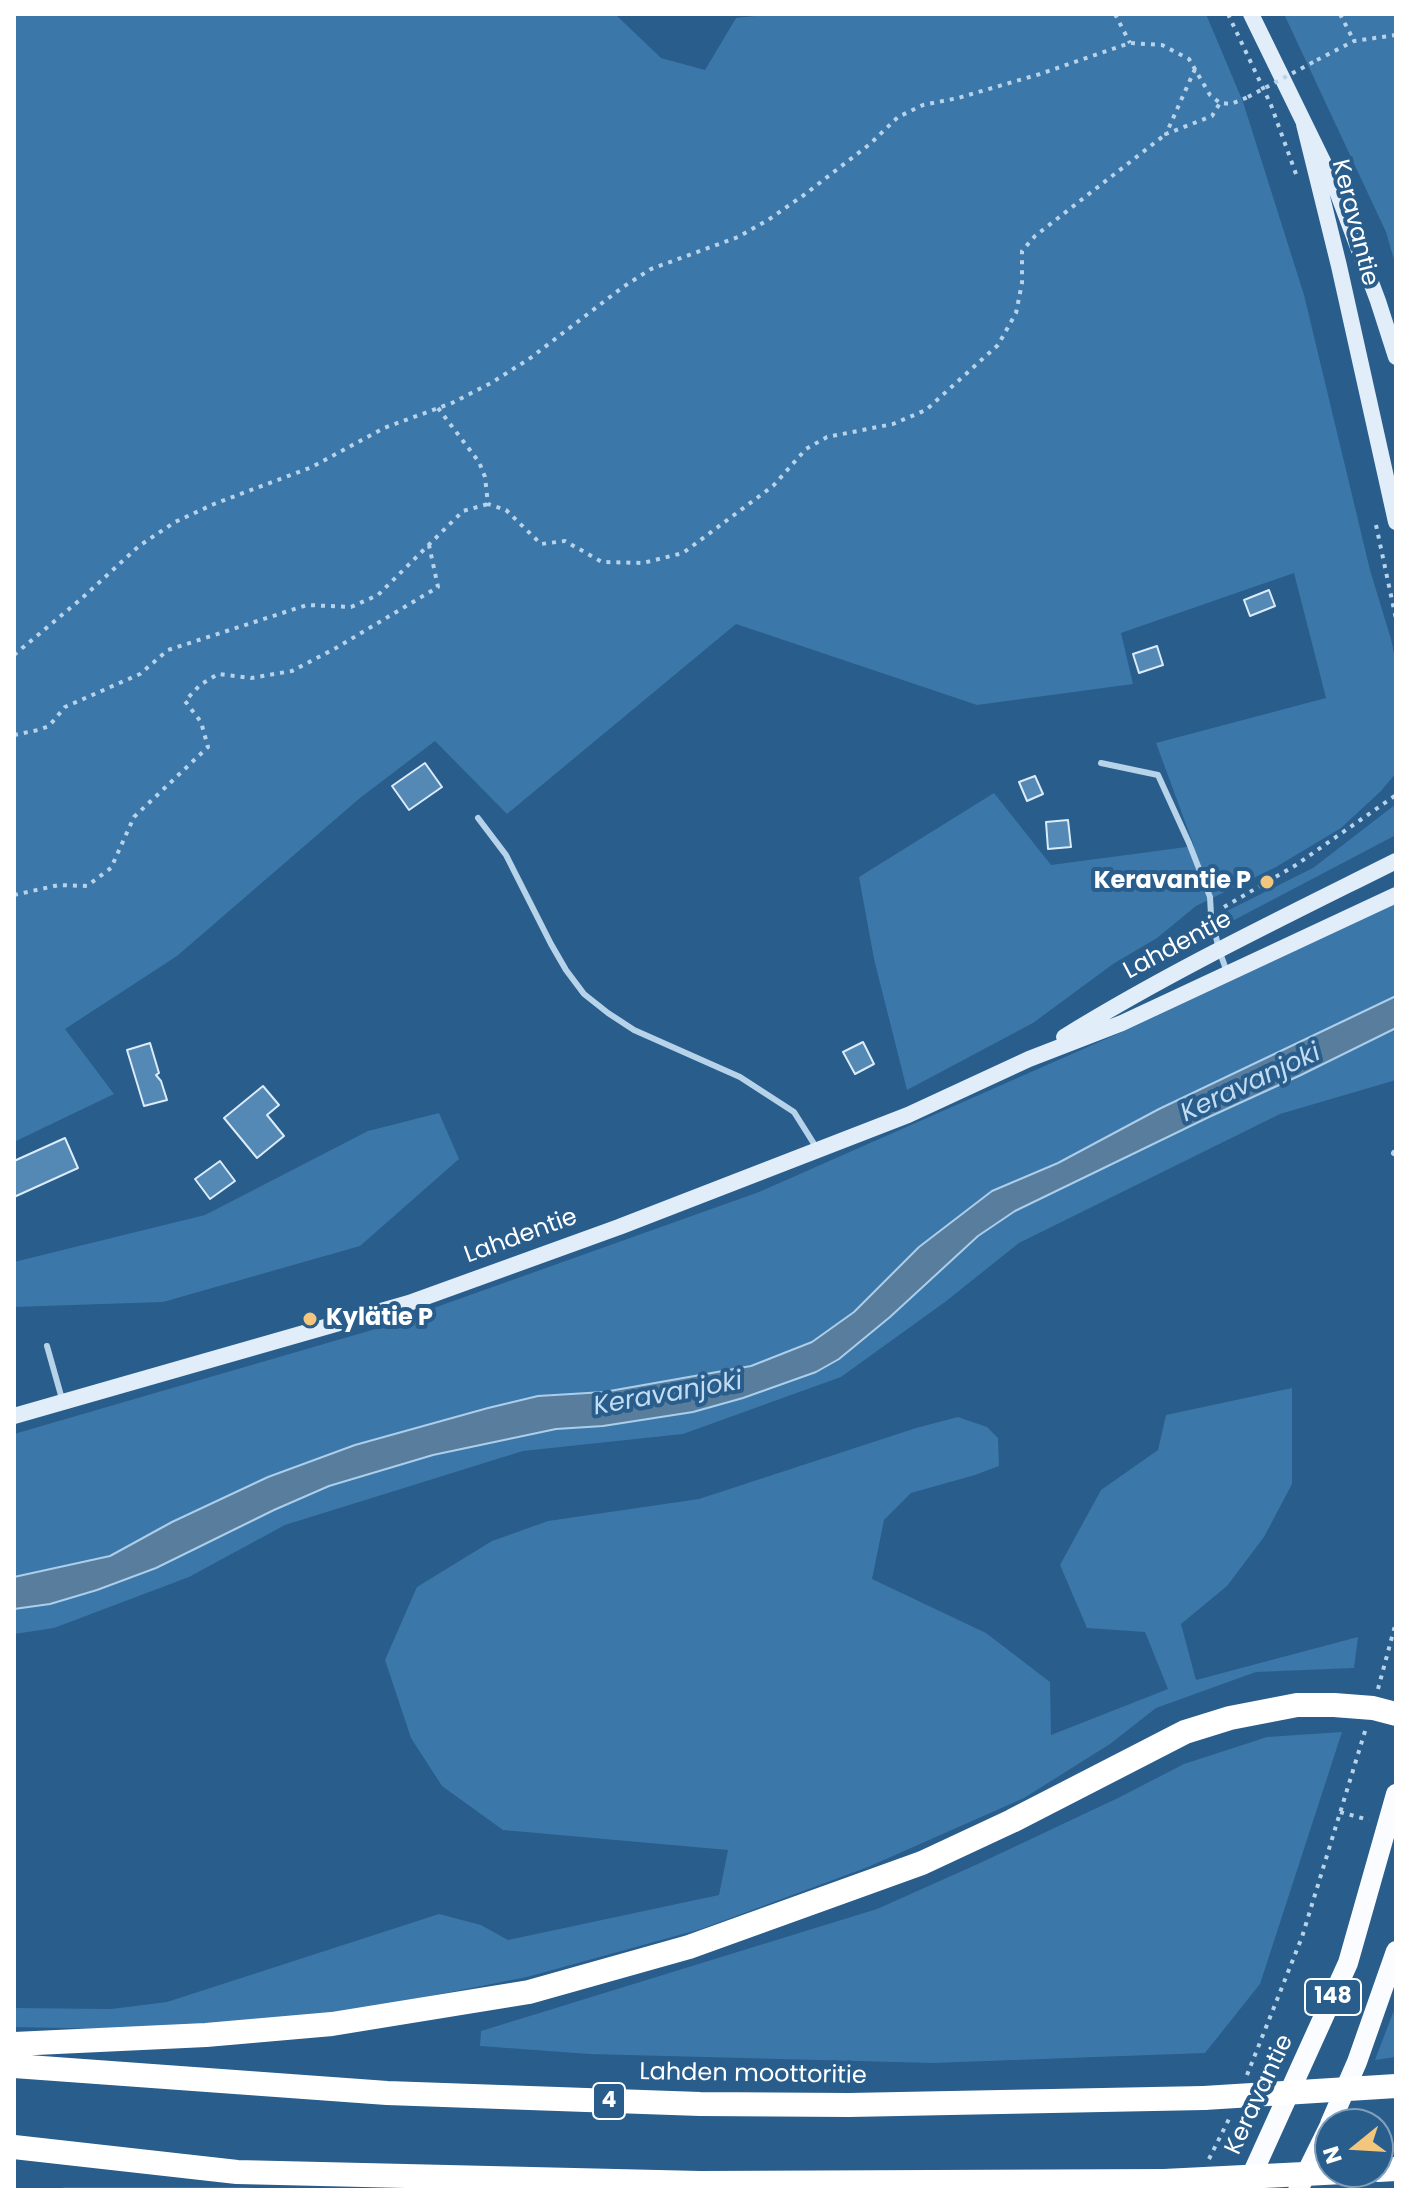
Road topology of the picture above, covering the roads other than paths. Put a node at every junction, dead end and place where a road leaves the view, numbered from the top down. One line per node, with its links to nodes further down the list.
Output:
1 (1251, 14): 2 (main road, Keravantie)
2 (1304, 124): 3 (main road, Keravantie); 4 (main road, Keravantie)
3 (1396, 357)
4 (1396, 522)
5 (1101, 763): 9 (lane)
6 (478, 818): 12 (lane)
7 (1396, 861): 9 (main road, Lahdentie)
8 (1396, 895): 10 (main road, Lahdentie)
9 (1219, 950): 10 (lane); 11 (main road, Lahdentie)
10 (1227, 974): 11 (main road, Lahdentie)
11 (1029, 1059): 12 (main road, Lahdentie)
12 (818, 1151): 14 (main road, Lahdentie)
13 (47, 1346): 14 (lane)
14 (63, 1403): 15 (main road, Lahdentie)
15 (14, 1416)
16 (1396, 1714): 19 (highway)
17 (1396, 1794): 26 (main road, Keravantie / 148)
18 (1396, 1951): 22 (main road, 148)
19 (14, 2044)
20 (14, 2066): 21 (highway, Lahden moottoritie / 4, bridge)
21 (1396, 2086)
22 (1337, 2108)
23 (14, 2147): 25 (highway, bridge)
24 (1314, 2157): 27 (main road, 148)
25 (1314, 2174)
26 (1245, 2190)
27 (1298, 2190)

